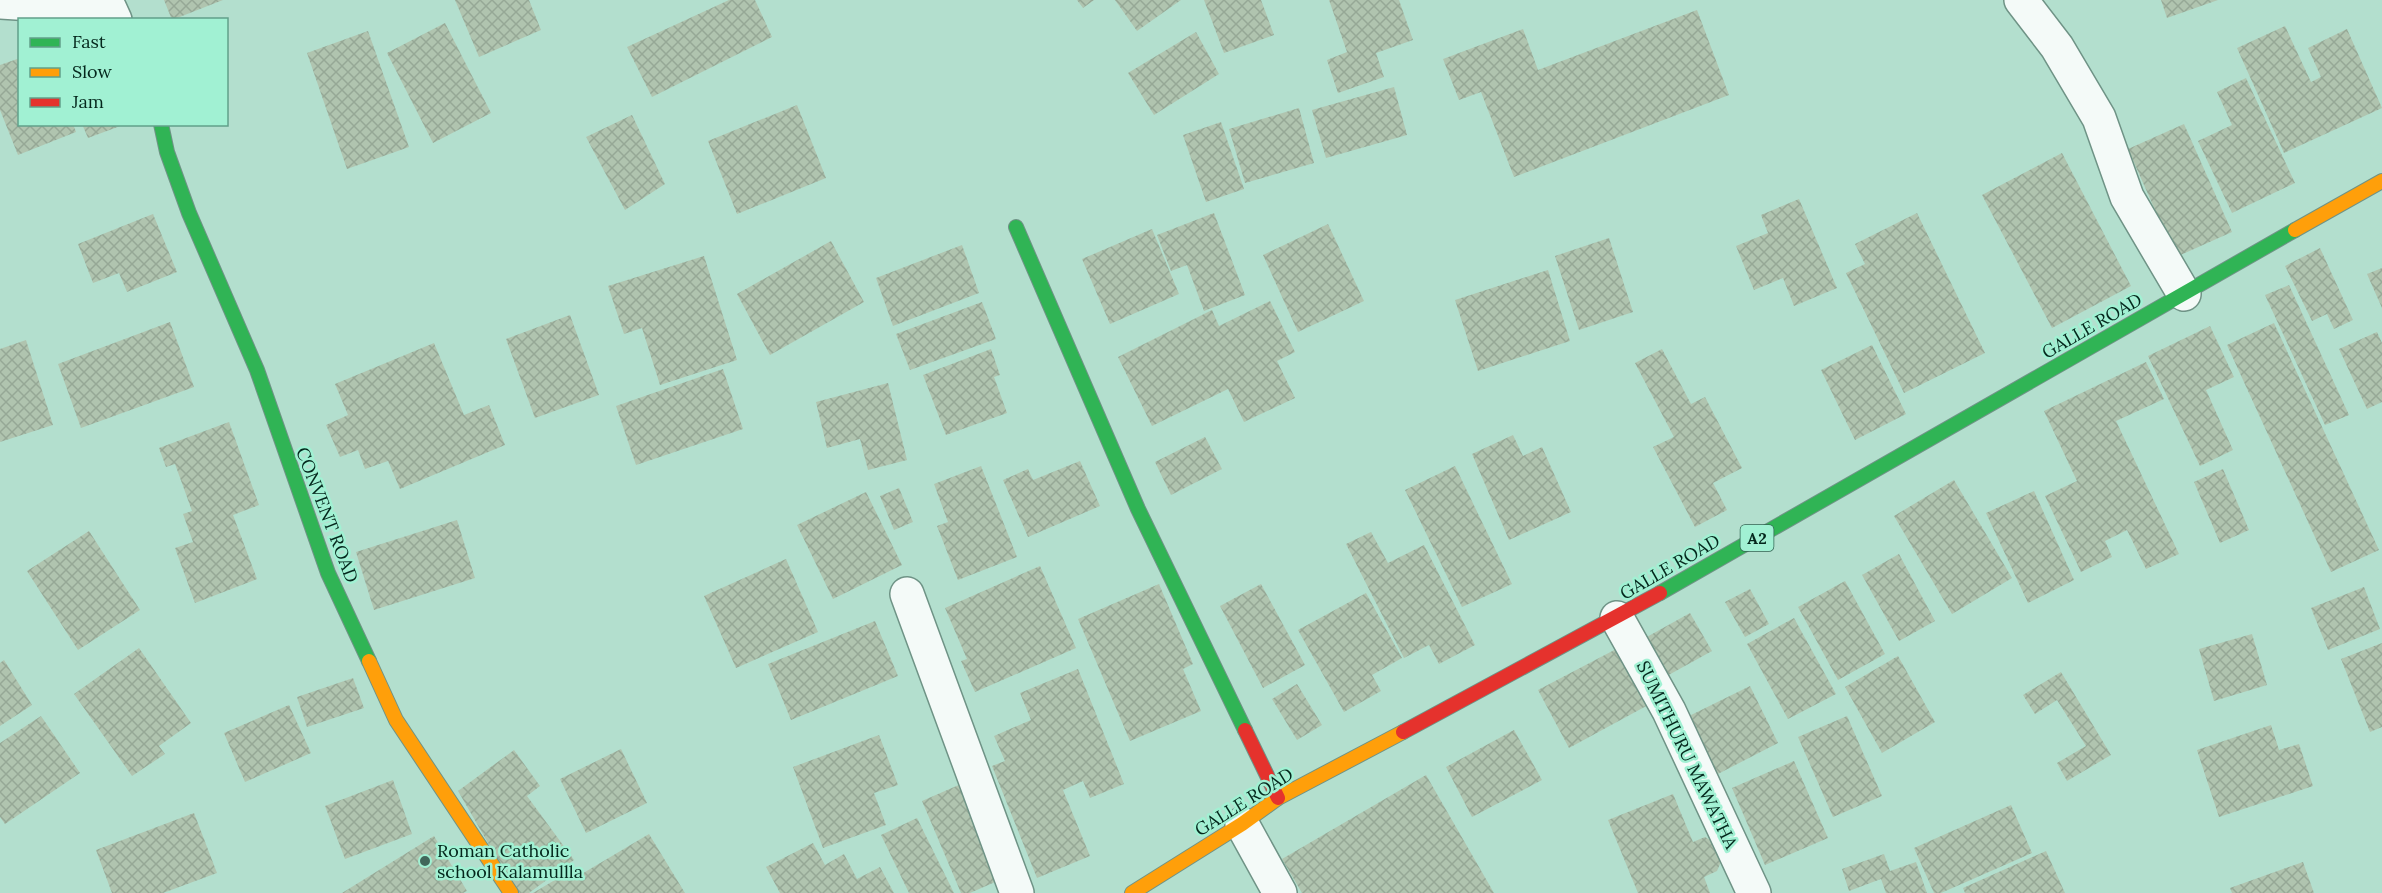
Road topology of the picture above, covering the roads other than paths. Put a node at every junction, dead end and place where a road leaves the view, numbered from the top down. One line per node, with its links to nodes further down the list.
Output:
1 (2021, 0): 7 (street)
2 (0, 2): 3 (street)
3 (111, 10)
4 (161, 126): 12 (main road, CONVENT ROAD)
5 (2382, 181): 7 (main road, GALLE ROAD / A2)
6 (1016, 227): 10 (main road)
7 (2184, 294): 9 (main road, GALLE ROAD / A2)
8 (907, 594): 13 (street)
9 (1617, 618): 10 (main road, GALLE ROAD / A2); 16 (street, SUMITHURU MAWATHA)
10 (1278, 798): 11 (main road, GALLE ROAD / A2)
11 (1242, 824): 14 (main road, GALLE ROAD / A2); 15 (street)
12 (511, 893)
13 (1017, 893)
14 (1132, 893)
15 (1280, 893)
16 (1754, 893)

